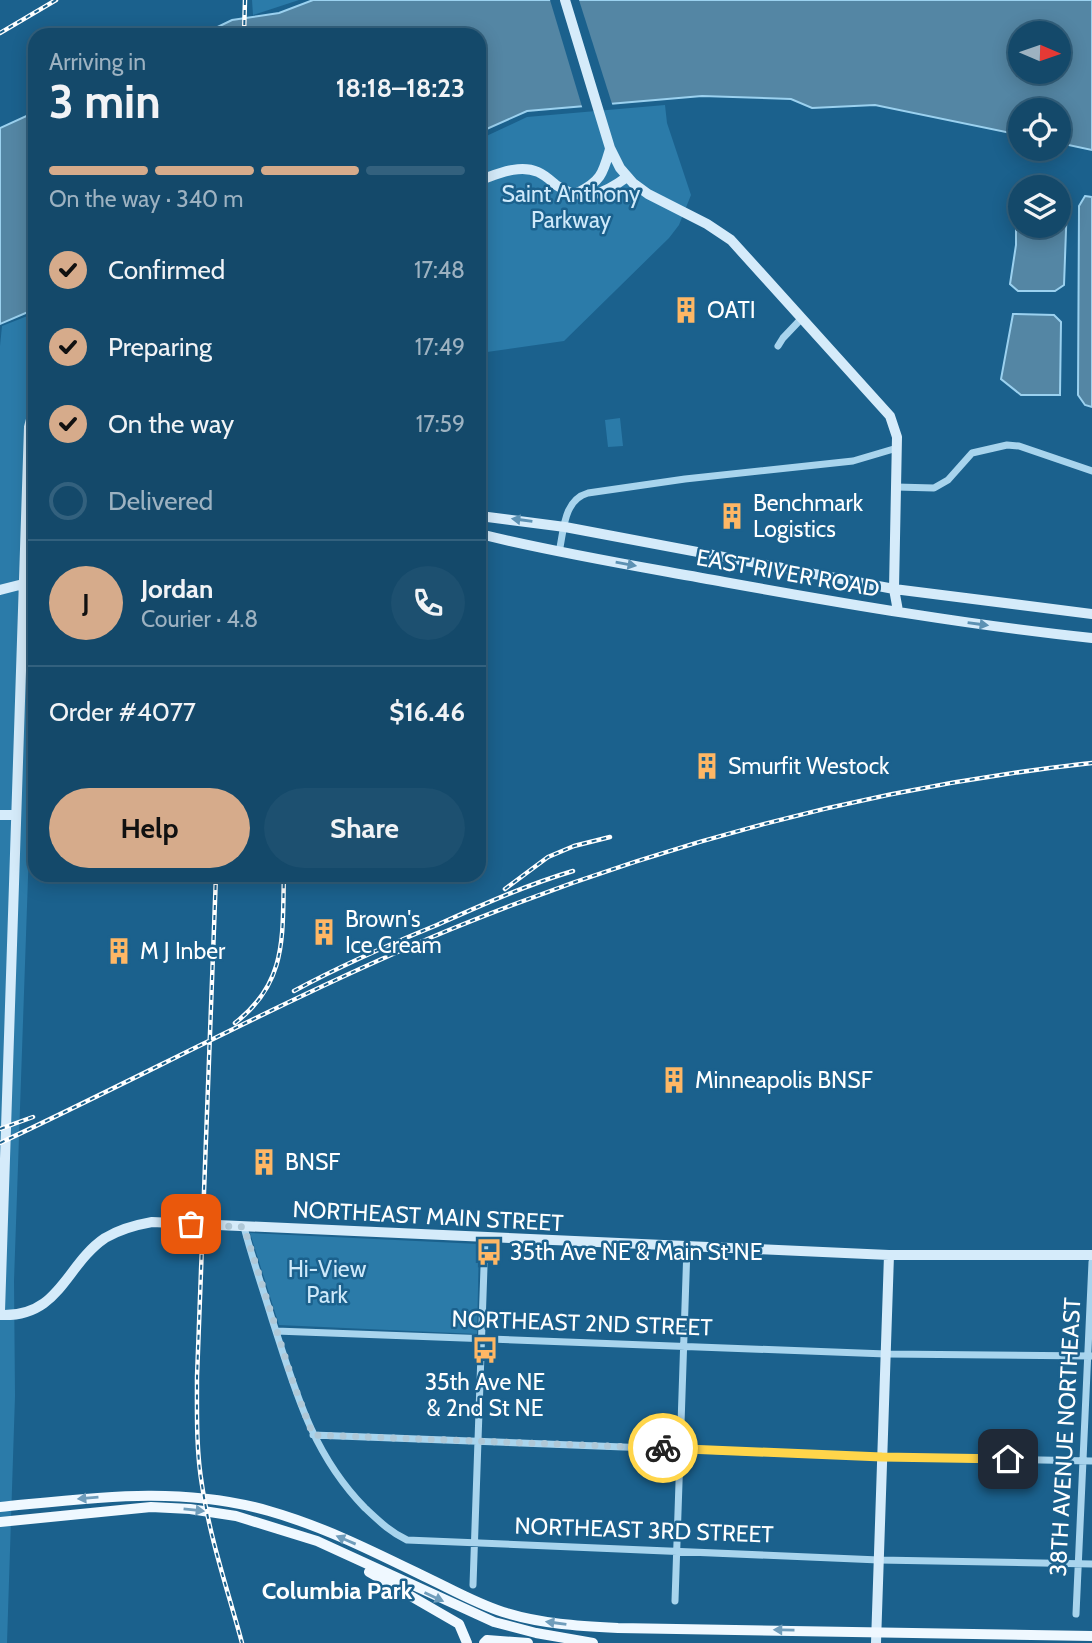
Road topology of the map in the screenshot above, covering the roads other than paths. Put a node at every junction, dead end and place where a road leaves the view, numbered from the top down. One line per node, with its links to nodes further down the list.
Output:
1 (565, 0): 2 (street)
2 (610, 148): 3 (street); 5 (street)
3 (627, 177): 5 (street); 6 (street)
4 (486, 178): 5 (street)
5 (577, 193)
6 (802, 318): 7 (street); 8 (street)
7 (778, 346)
8 (897, 448): 11 (street); 13 (street)
9 (28, 453): 17 (street)
10 (1092, 471): 11 (street)
11 (896, 487): 18 (street)
12 (486, 517): 13 (street, EAST RIVER ROAD, one-way to 12)
13 (565, 527): 15 (street); 18 (street, EAST RIVER ROAD)
14 (486, 535): 15 (street, EAST RIVER ROAD)
15 (559, 552): 20 (street, EAST RIVER ROAD, one-way to 20)
16 (28, 582): 17 (street)
17 (23, 583): 19 (street); 24 (street)
18 (894, 589): 20 (street); 21 (street, EAST RIVER ROAD)
19 (0, 590)
20 (898, 611): 22 (street, EAST RIVER ROAD, one-way to 22)
21 (1092, 614)
22 (1092, 638)
23 (0, 815): 24 (street)
24 (16, 815): 25 (street)
25 (4, 1091): 32 (street)
26 (244, 1227): 27 (street, NORTHEAST MAIN STREET); 33 (street, NORTHEAST MAIN STREET); 34 (street)
27 (485, 1238): 28 (street, NORTHEAST MAIN STREET); 35 (street)
28 (687, 1247): 29 (street, NORTHEAST MAIN STREET); 36 (street)
29 (889, 1255): 30 (street, NORTHEAST MAIN STREET); 37 (street)
30 (1092, 1255)
31 (1092, 1262): 38 (street, 38TH AVENUE NORTHEAST)
32 (1, 1289): 33 (street)
33 (0, 1313)
34 (276, 1331): 35 (street, NORTHEAST 2ND STREET); 39 (street)
35 (481, 1338): 36 (street, NORTHEAST 2ND STREET); 40 (street)
36 (684, 1346): 37 (street, NORTHEAST 2ND STREET); 41 (street)
37 (886, 1354): 38 (street, NORTHEAST 2ND STREET); 42 (street)
38 (1090, 1356): 43 (street, 38TH AVENUE NORTHEAST)
39 (313, 1435): 40 (street); 47 (street, NORTHEAST 3RD STREET)
40 (478, 1440): 41 (street); 47 (street)
41 (680, 1448): 42 (street); 48 (street)
42 (882, 1457): 43 (street); 50 (street)
43 (1083, 1461): 44 (street); 51 (street, 38TH AVENUE NORTHEAST)
44 (1092, 1461)
45 (0, 1507): 57 (main road, one-way to 45)
46 (0, 1522): 49 (main road, one-way to 49)
47 (475, 1542): 48 (street, NORTHEAST 3RD STREET); 53 (street)
48 (677, 1551): 50 (street, NORTHEAST 3RD STREET); 54 (street)
49 (343, 1554): 58 (main road); 61 (main road, one-way to 61)
50 (879, 1560): 51 (street, NORTHEAST 3RD STREET); 57 (street)
51 (1079, 1564): 52 (street, NORTHEAST 3RD STREET); 55 (street, 38TH AVENUE NORTHEAST)
52 (1092, 1564)
53 (473, 1585)
54 (675, 1601)
55 (1076, 1614)
56 (1092, 1636): 57 (main road)
57 (876, 1637)
58 (467, 1643)
59 (484, 1643): 60 (main road)
60 (528, 1643)
61 (593, 1643)

